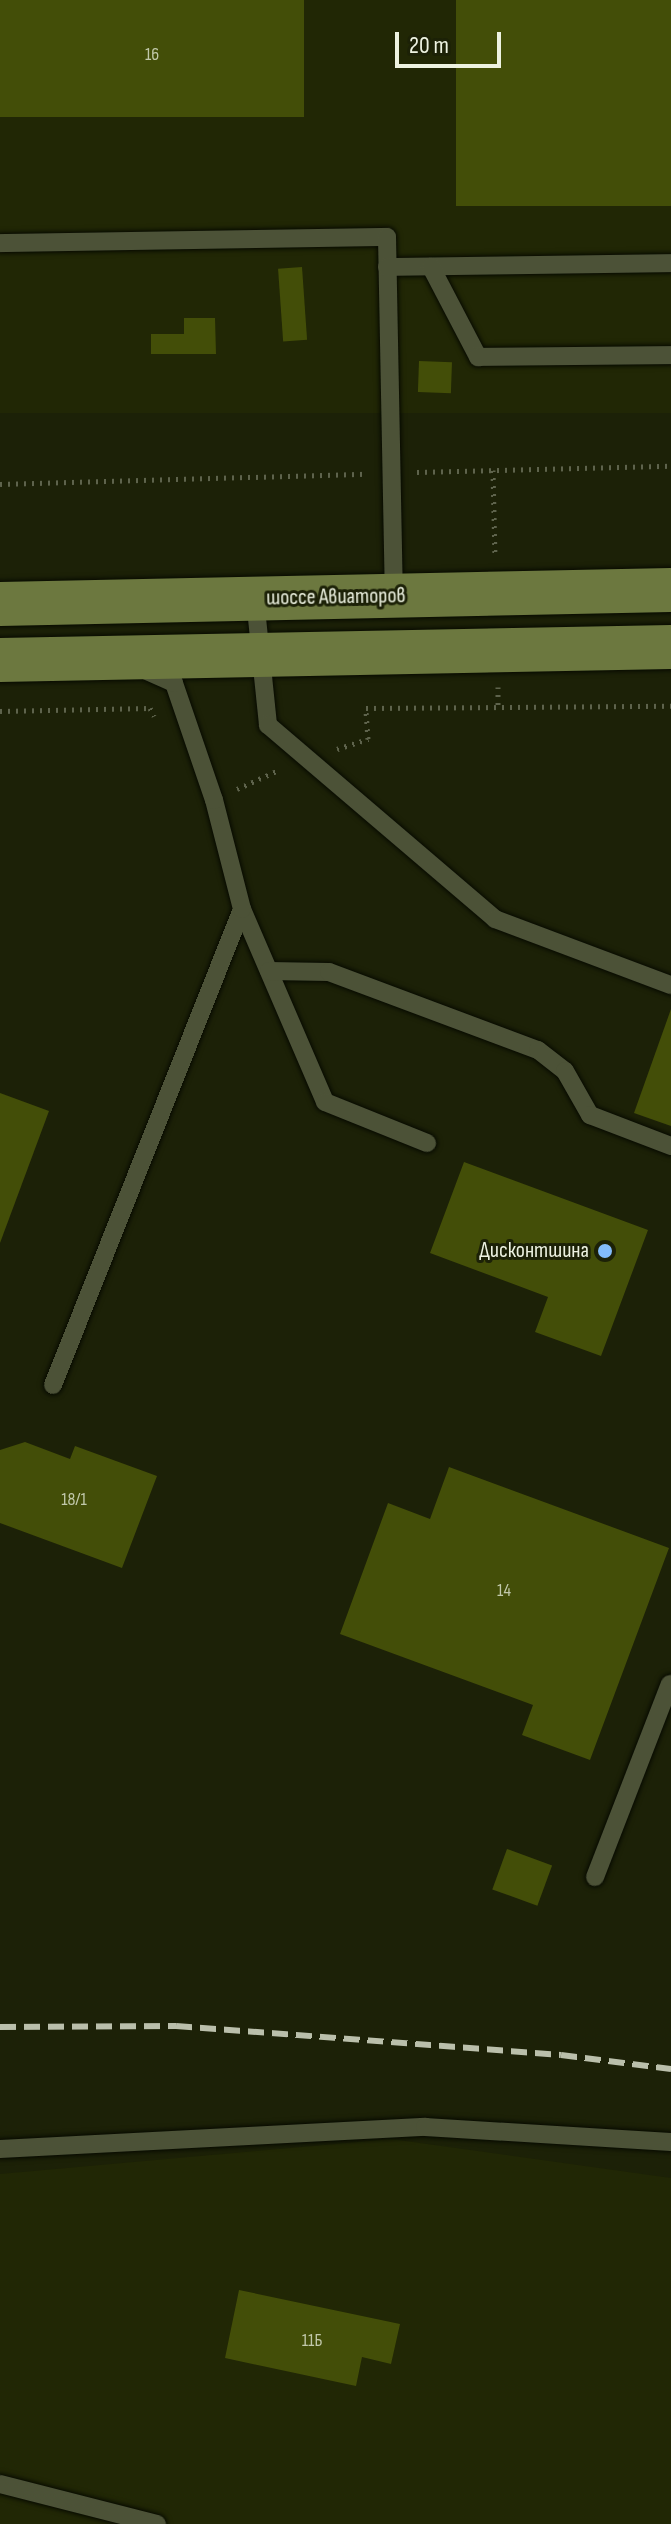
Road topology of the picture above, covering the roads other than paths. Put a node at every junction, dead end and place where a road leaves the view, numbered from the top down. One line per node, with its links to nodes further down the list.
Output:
1 (0, 243): 3 (lane)
2 (671, 263): 4 (lane)
3 (387, 267): 4 (lane); 7 (lane)
4 (431, 267): 5 (lane)
5 (671, 355)
6 (671, 590): 7 (main road, шоссе Авиаторов)
7 (394, 596): 8 (main road, шоссе Авиаторов)
8 (255, 599): 9 (main road, шоссе Авиаторов); 11 (lane)
9 (0, 604)
10 (671, 647): 11 (main road)
11 (260, 654): 12 (main road); 16 (lane)
12 (114, 657): 13 (main road); 14 (lane)
13 (0, 660)
14 (242, 909): 15 (lane); 19 (lane)
15 (269, 971): 17 (lane); 18 (lane)
16 (671, 985)
17 (427, 1143)
18 (671, 1146)
19 (53, 1385)
20 (671, 1683): 21 (lane)
21 (595, 1877)
22 (671, 2142): 23 (lane)
23 (0, 2149)
24 (0, 2484): 25 (lane)
25 (157, 2524)

